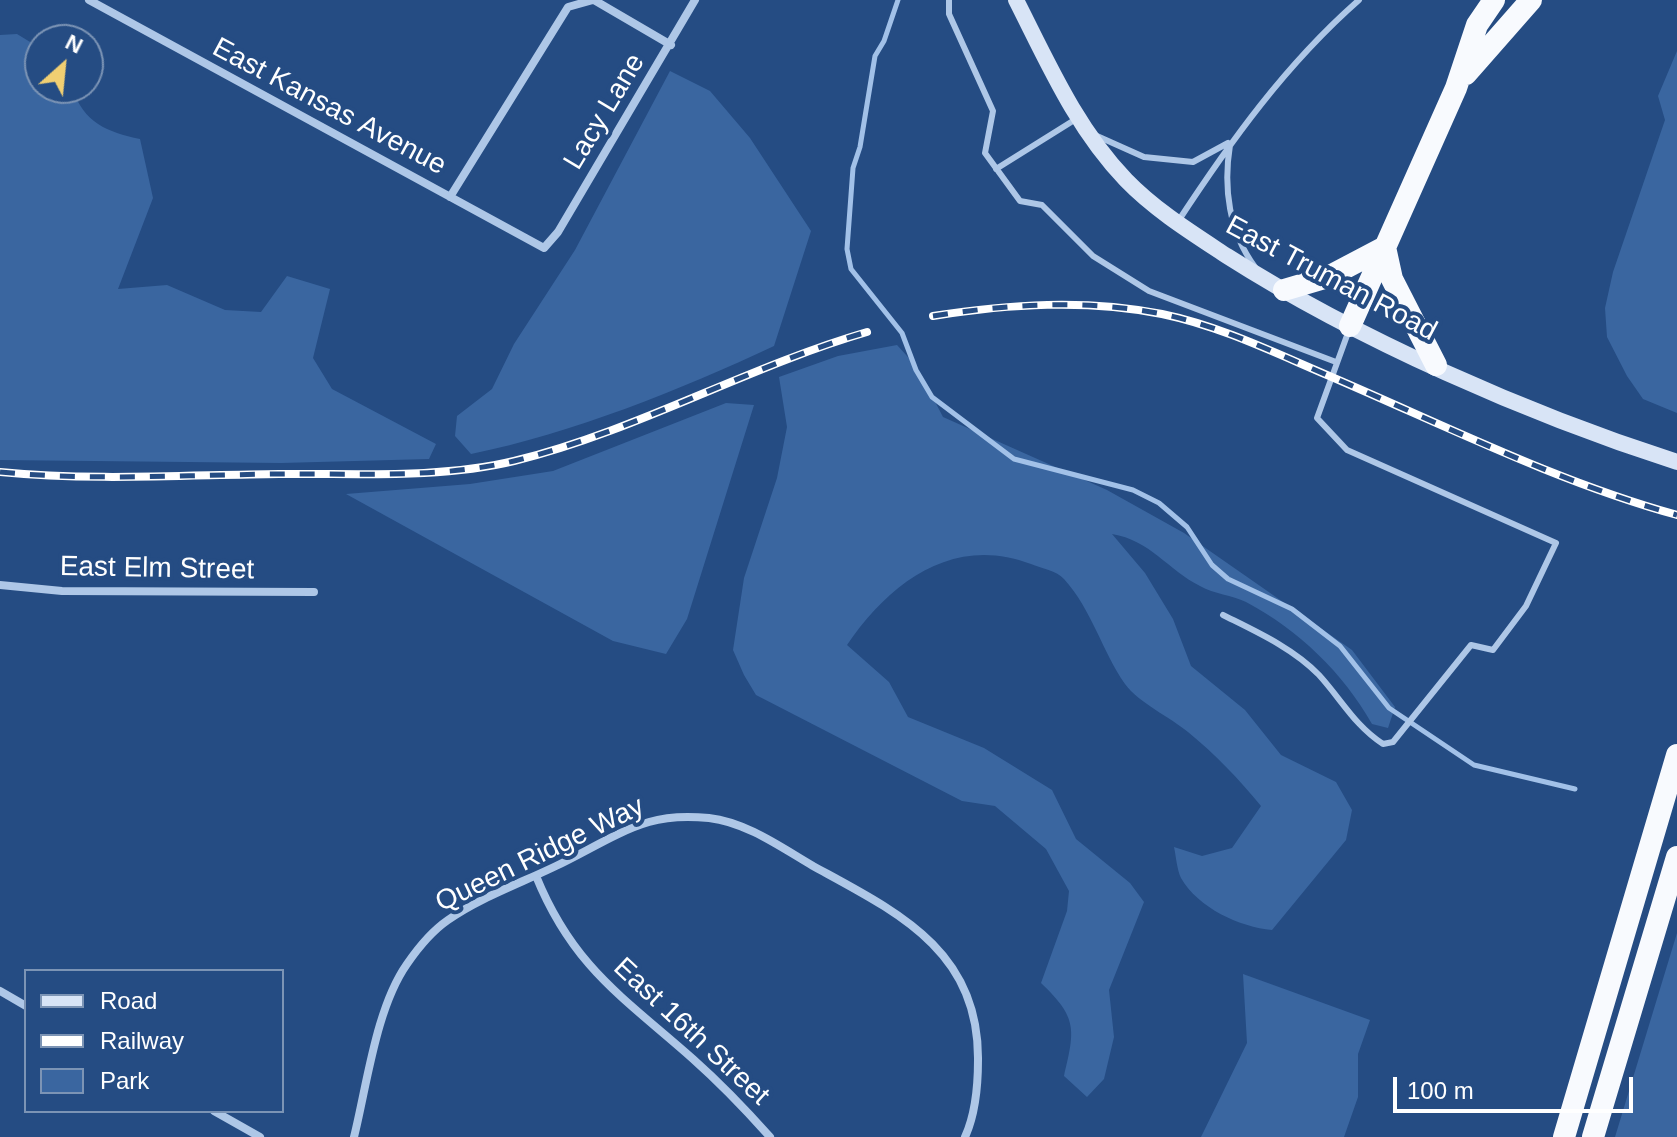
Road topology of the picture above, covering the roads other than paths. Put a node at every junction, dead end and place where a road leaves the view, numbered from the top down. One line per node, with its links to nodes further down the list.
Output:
1 (89, 0): 14 (street, East Kansas Avenue)
2 (594, 0): 9 (street); 14 (street)
3 (695, 0): 9 (street, Lacy Lane)
4 (949, 0): 13 (lane)
5 (1016, 0): 11 (main road, East Truman Road)
6 (1359, 0): 12 (lane)
7 (1494, 0): 10 (highway)
8 (1531, 0): 10 (highway)
9 (671, 45): 16 (street, Lacy Lane)
10 (1456, 88): 17 (highway)
11 (1081, 125): 12 (lane); 13 (lane); 15 (main road, East Truman Road)
12 (1231, 142): 15 (lane); 18 (lane)
13 (996, 169): 20 (lane)
14 (450, 197): 16 (street, East Kansas Avenue)
15 (1177, 224): 18 (main road, East Truman Road)
16 (549, 245)
17 (1385, 247): 18 (highway); 19 (highway); 21 (highway)
18 (1274, 285): 19 (main road, East Truman Road)
19 (1350, 326): 20 (lane); 21 (main road, East Truman Road)
20 (1336, 362): 25 (lane)
21 (1436, 365): 22 (main road, East Truman Road)
22 (1677, 462)
23 (0, 585): 24 (street, East Elm Street)
24 (314, 592)
25 (1223, 615)
26 (1677, 755): 36 (highway)
27 (1677, 857): 37 (highway)
28 (536, 876): 33 (street, Queen Ridge Way); 34 (street, East 16th Street); 35 (street, Queen Ridge Way)
29 (0, 991): 30 (street)
30 (24, 1005)
31 (218, 1113): 32 (street)
32 (260, 1137)
33 (354, 1137)
34 (770, 1137)
35 (965, 1137)
36 (1564, 1137)
37 (1593, 1137)

